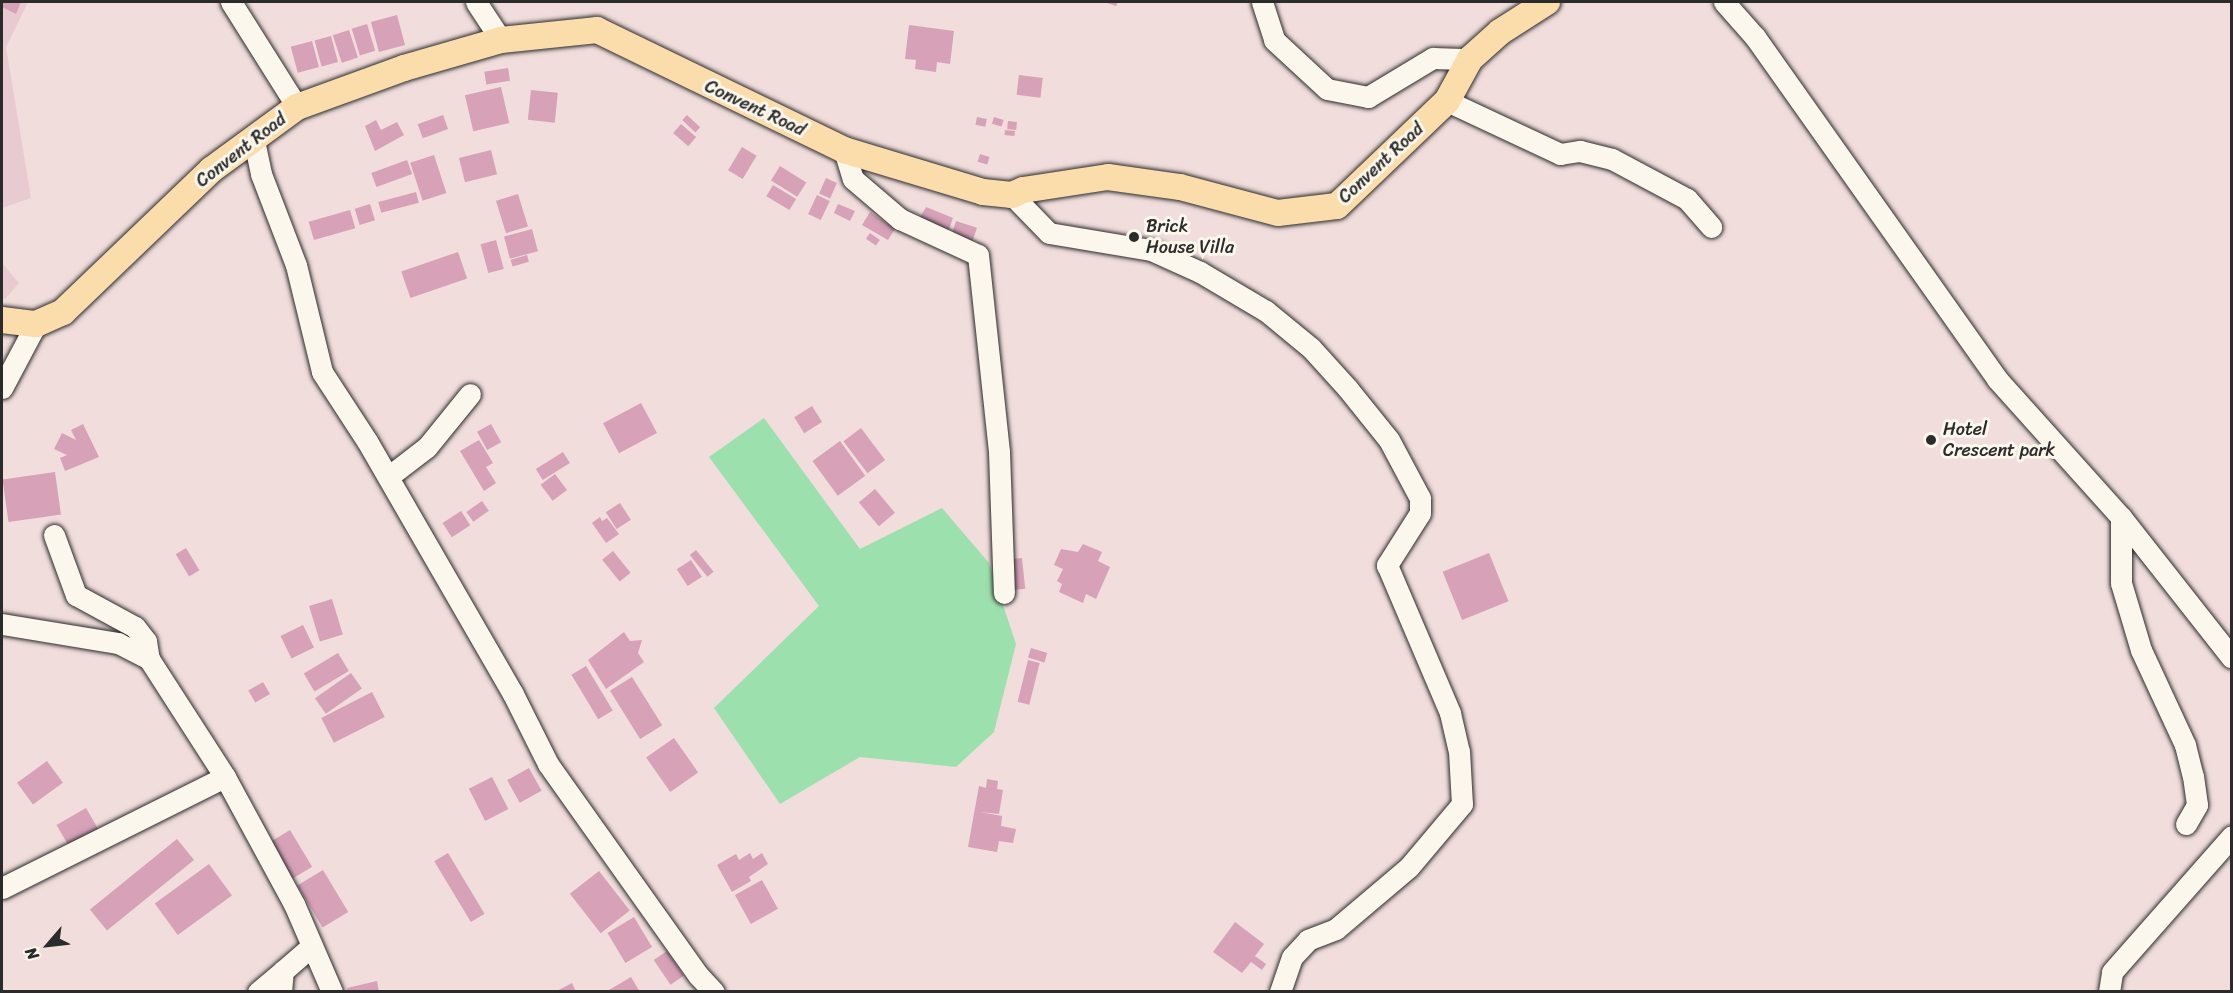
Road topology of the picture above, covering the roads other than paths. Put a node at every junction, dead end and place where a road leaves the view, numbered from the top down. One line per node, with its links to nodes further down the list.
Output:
1 (231, 2): 9 (street)
2 (476, 2): 6 (street)
3 (1262, 2): 7 (street)
4 (1547, 2): 7 (main road, Convent Road)
5 (1724, 2): 19 (street)
6 (501, 40): 9 (main road, Convent Road); 11 (main road, Convent Road)
7 (1470, 59): 8 (main road, Convent Road)
8 (1447, 101): 12 (main road, Convent Road); 13 (street)
9 (297, 107): 10 (main road, Convent Road)
10 (253, 136): 15 (main road, Convent Road); 18 (street)
11 (844, 150): 12 (main road, Convent Road); 21 (street)
12 (1012, 195): 34 (street)
13 (1711, 227)
14 (2, 320): 15 (main road)
15 (36, 324): 16 (street)
16 (2, 388)
17 (470, 394): 18 (street)
18 (388, 477): 33 (street)
19 (2121, 517): 23 (street); 26 (street)
20 (54, 535): 24 (street)
21 (1004, 593)
22 (2, 624): 24 (street)
23 (2232, 658)
24 (149, 659): 25 (street)
25 (225, 777): 28 (street); 29 (street)
26 (2186, 824)
27 (2232, 836): 35 (street)
28 (2, 888)
29 (312, 946): 30 (street); 32 (street)
30 (282, 981): 31 (street)
31 (258, 992)
32 (332, 992)
33 (714, 992)
34 (1280, 992)
35 (2109, 992)

